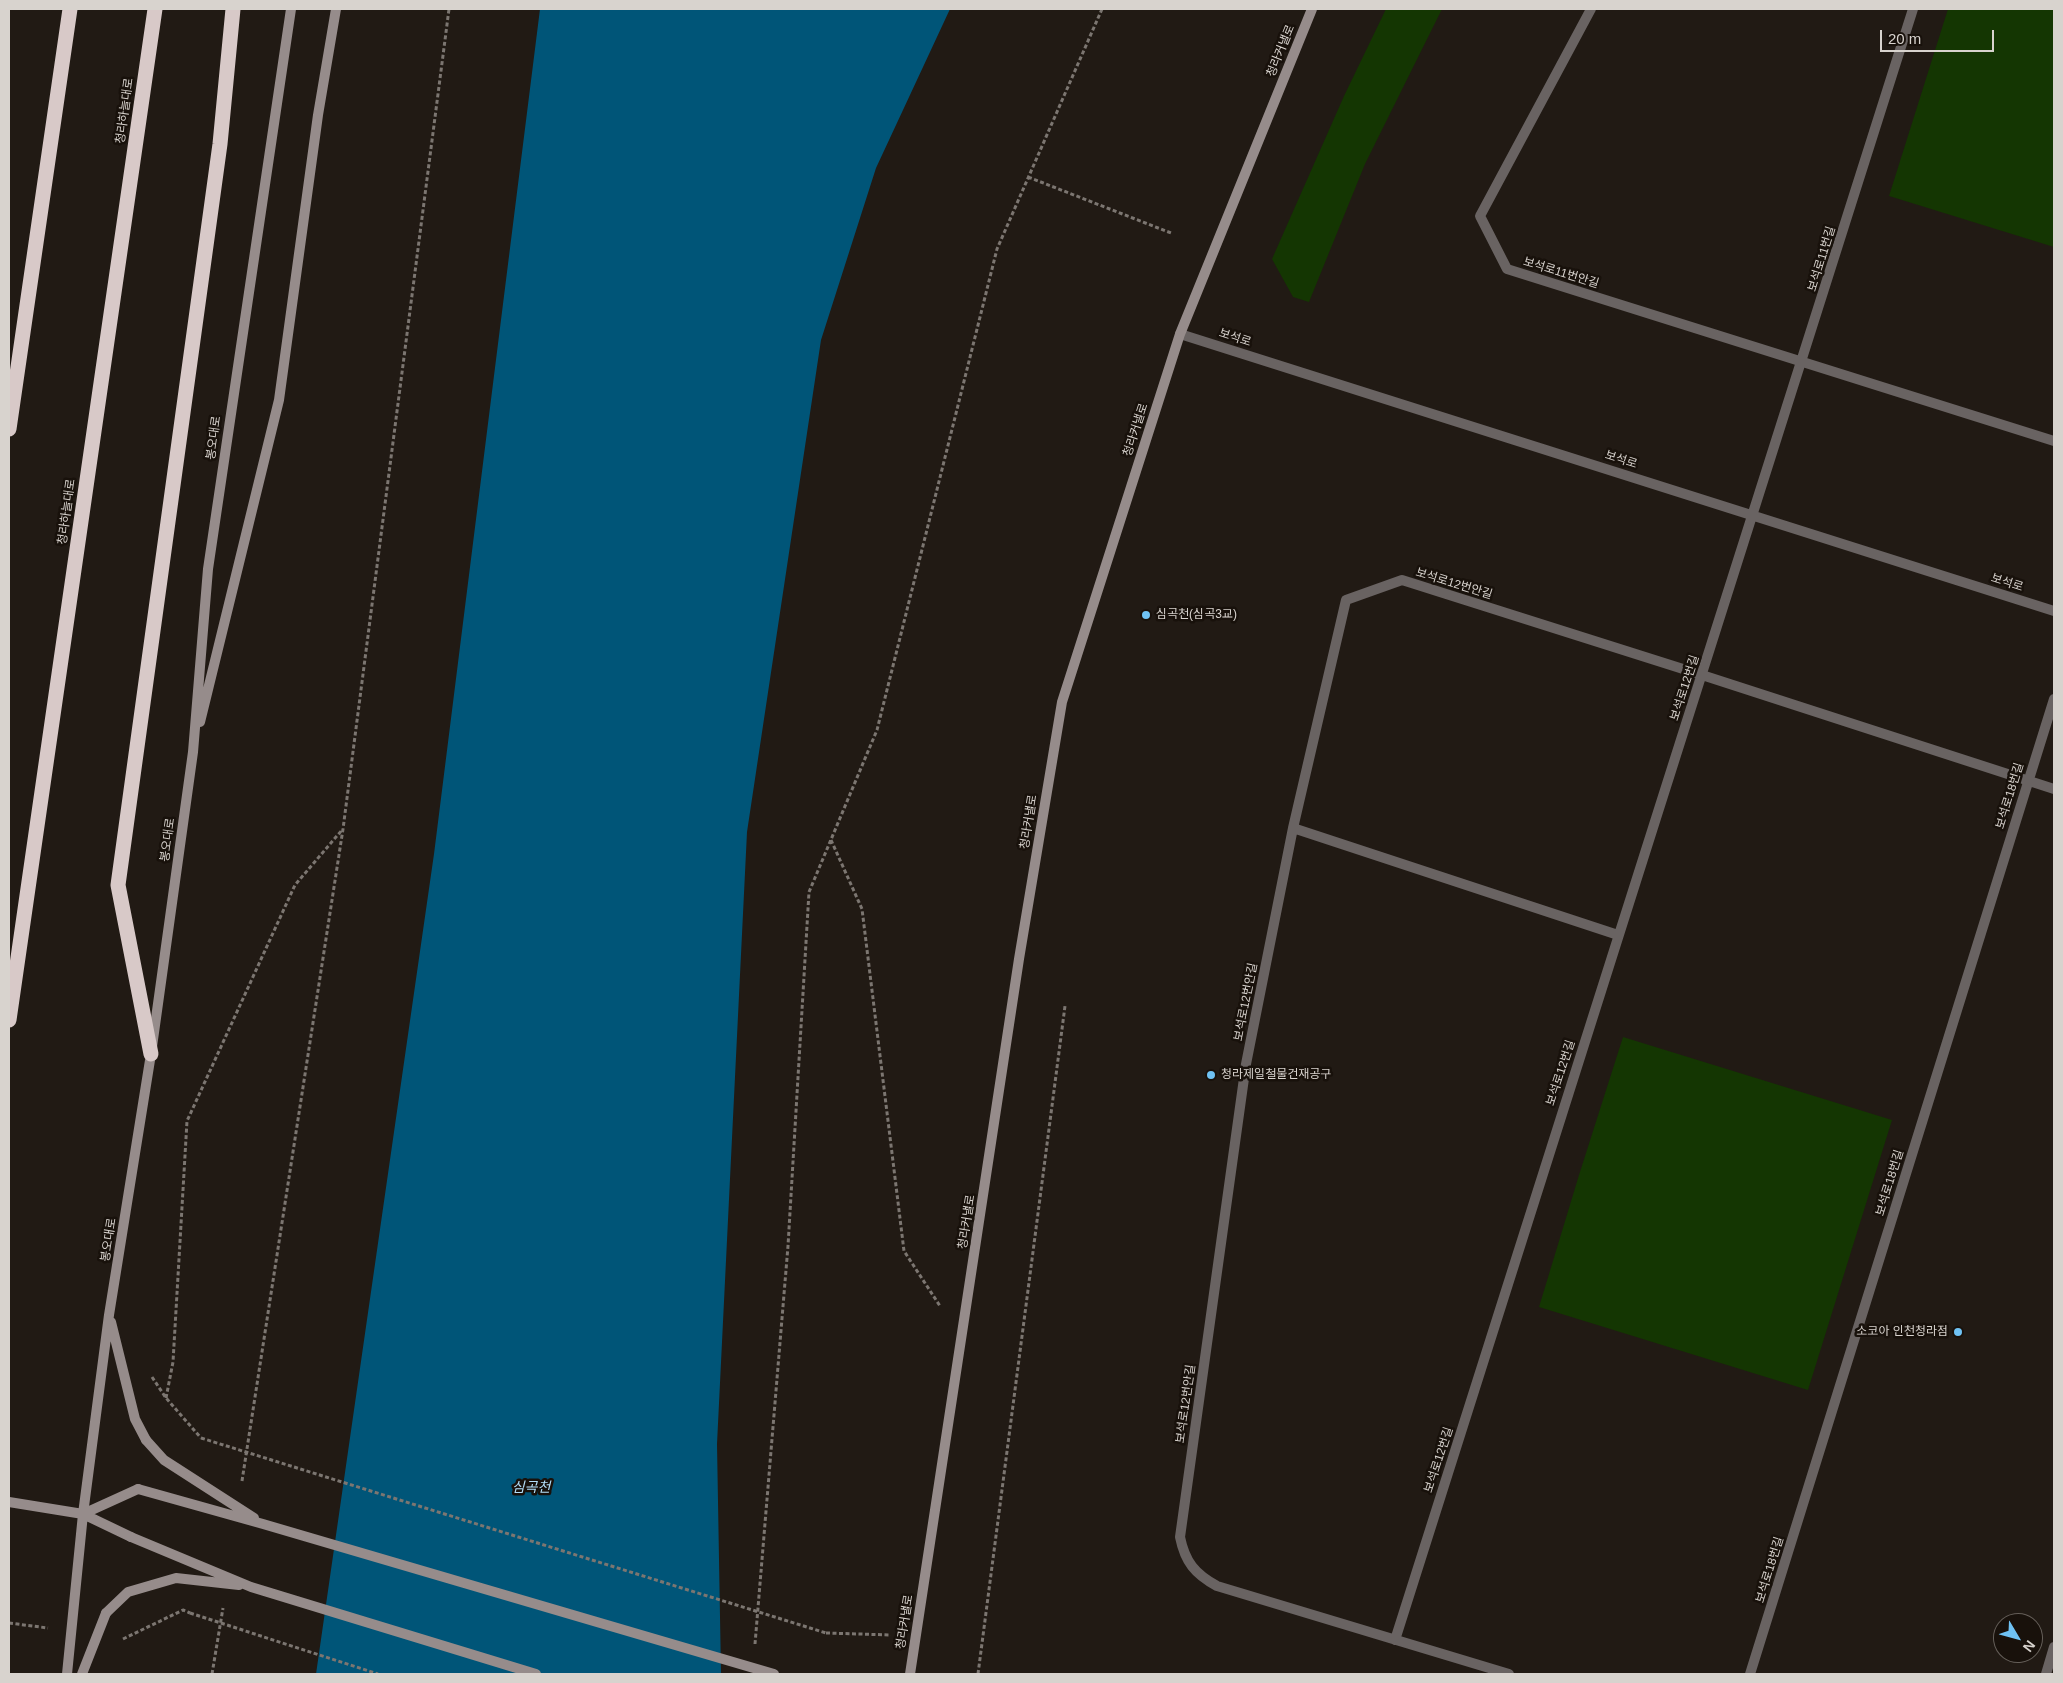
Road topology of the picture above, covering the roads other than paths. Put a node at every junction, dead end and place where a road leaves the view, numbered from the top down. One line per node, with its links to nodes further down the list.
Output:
1 (70, 9): 11 (highway)
2 (155, 9): 22 (highway, 청라하늘대로)
3 (233, 9): 23 (highway)
4 (291, 9): 17 (street, 봉오대로)
5 (336, 9): 17 (street)
6 (1312, 9): 9 (street, 청라커낼로)
7 (1590, 9): 10 (street, 보석로11번안길)
8 (1913, 9): 10 (street, 보석로11번길)
9 (1180, 334): 13 (street, 보석로); 35 (street, 청라커낼로)
10 (1803, 362): 12 (street); 13 (street, 보석로11번길)
11 (9, 429)
12 (2054, 441)
13 (1754, 516): 14 (street, 보석로); 15 (street, 보석로12번길)
14 (2054, 611)
15 (1702, 675): 18 (street); 20 (street, 보석로12번안길); 21 (street, 보석로12번길)
16 (2054, 699): 18 (street, 보석로18번길)
17 (193, 752): 23 (street, 봉오대로)
18 (2028, 781): 19 (street); 37 (street, 보석로18번길)
19 (2054, 789)
20 (1293, 828): 21 (street); 29 (street, 보석로12번안길)
21 (1618, 935): 29 (street, 보석로12번길)
22 (9, 1020)
23 (151, 1054): 24 (street, 봉오대로)
24 (110, 1315): 26 (street, 봉오대로); 27 (street, bridge)
25 (9, 1502): 26 (street)
26 (83, 1514): 27 (street, bridge); 28 (street, bridge); 31 (street, 봉오대로)
27 (263, 1524): 34 (street, bridge)
28 (251, 1587): 32 (street, bridge); 33 (street, bridge)
29 (1395, 1640): 36 (street, 보석로12번안길)
30 (2054, 1647): 38 (street)
31 (66, 1674)
32 (82, 1674)
33 (536, 1674)
34 (774, 1674)
35 (910, 1674)
36 (1509, 1674)
37 (1750, 1674)
38 (2046, 1674)

